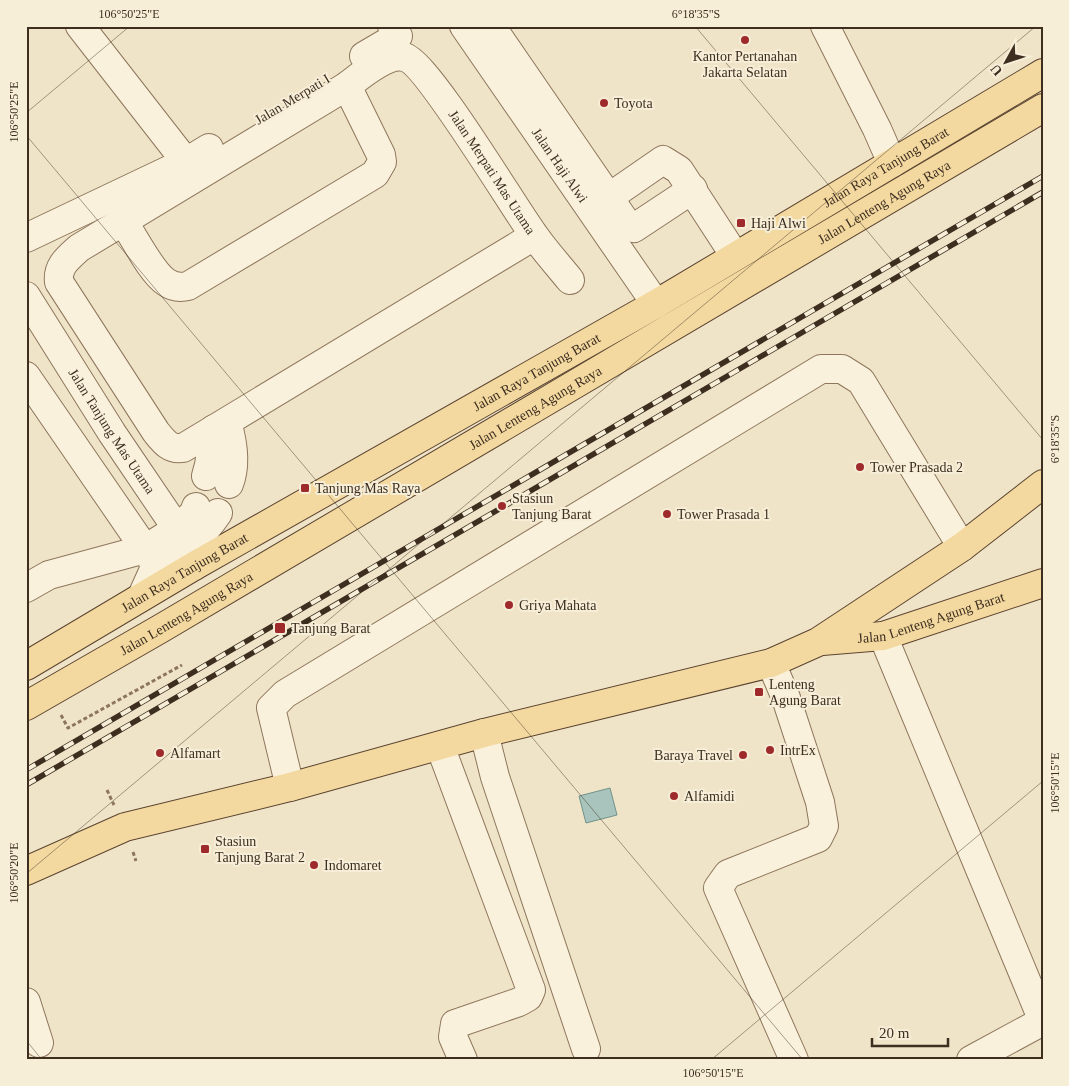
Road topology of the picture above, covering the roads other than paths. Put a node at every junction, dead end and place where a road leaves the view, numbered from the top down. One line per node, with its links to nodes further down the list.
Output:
1 (80, 26): 9 (street)
2 (464, 26): 19 (street, Jalan Haji Alwi)
3 (491, 26): 12 (street)
4 (825, 26): 10 (street)
5 (395, 31): 9 (street, Jalan Merpati I)
6 (1043, 73): 10 (main road, Jalan Raya Tanjung Barat)
7 (346, 86): 13 (street); 13 (street); 14 (street, Jalan Merpati Mas Utama)
8 (1043, 108): 31 (main road, Jalan Lenteng Agung Raya)
9 (186, 162): 15 (street, Jalan Merpati I)
10 (892, 163): 16 (main road, Jalan Raya Tanjung Barat)
11 (693, 189): 12 (street); 12 (street); 16 (street)
12 (608, 198)
13 (123, 221): 21 (street)
14 (534, 236): 17 (street, Jalan Merpati Mas Utama); 21 (street)
15 (26, 238)
16 (735, 256): 19 (main road, Jalan Raya Tanjung Barat)
17 (570, 280)
18 (26, 296): 26 (street, Jalan Tanjung Mas Utama)
19 (656, 304): 26 (main road, Jalan Raya Tanjung Barat)
20 (26, 376): 27 (street)
21 (220, 426): 22 (street)
22 (217, 480)
23 (1043, 484): 25 (main road)
24 (207, 510): 26 (street)
25 (962, 547): 33 (main road); 39 (street)
26 (185, 548): 27 (street); 30 (main road, Jalan Raya Tanjung Barat)
27 (150, 557): 29 (street); 30 (street)
28 (1043, 583): 32 (main road, Jalan Lenteng Agung Barat)
29 (26, 588)
30 (142, 596): 31 (main road); 35 (main road, Jalan Raya Tanjung Barat)
31 (160, 629): 36 (main road, Jalan Lenteng Agung Raya)
32 (883, 636): 33 (main road, Jalan Lenteng Agung Barat); 42 (street)
33 (818, 642): 34 (main road)
34 (771, 663): 37 (main road); 46 (street)
35 (26, 666)
36 (37, 700)
37 (484, 733): 38 (main road); 44 (street)
38 (440, 746): 39 (main road); 45 (street)
39 (290, 787): 40 (main road)
40 (26, 871)
41 (26, 1002): 43 (street)
42 (1043, 1021): 47 (street)
43 (39, 1043)
44 (586, 1049)
45 (463, 1060)
46 (794, 1060)
47 (971, 1060)

